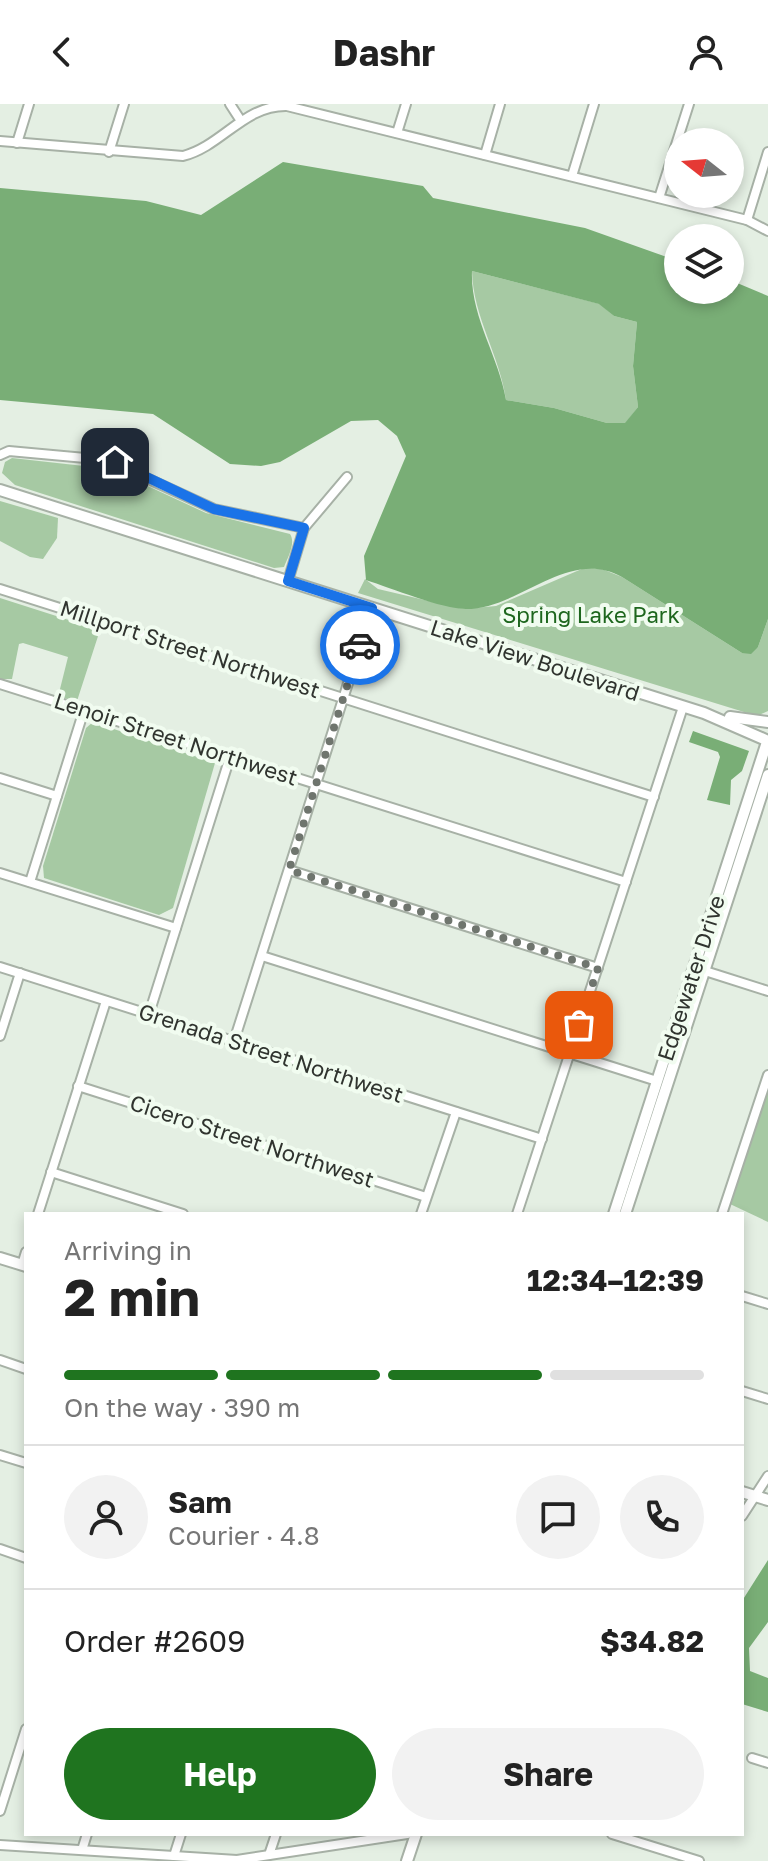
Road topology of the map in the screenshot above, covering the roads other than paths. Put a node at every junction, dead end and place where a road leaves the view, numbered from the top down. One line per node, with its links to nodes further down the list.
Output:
1 (29, 104): 12 (street)
2 (124, 104): 13 (street)
3 (230, 104): 9 (street)
4 (406, 104): 10 (street)
5 (500, 104): 15 (street)
6 (594, 104): 16 (street)
7 (689, 104): 17 (street)
8 (311, 108): 9 (street); 10 (street)
9 (241, 121): 13 (street)
10 (397, 133): 15 (street)
11 (0, 141): 12 (street)
12 (17, 143): 13 (street)
13 (109, 152)
14 (768, 152): 18 (street)
15 (485, 155): 16 (street)
16 (572, 176): 17 (street)
17 (659, 198): 18 (street)
18 (747, 220): 19 (street)
19 (768, 231)
20 (0, 455): 23 (street)
21 (347, 477): 23 (street)
22 (0, 490): 24 (street, Lake View Boulevard)
23 (304, 528): 24 (street)
24 (288, 581): 26 (street, Lake View Boulevard)
25 (0, 589): 28 (street, Millport Street Northwest)
26 (372, 608): 28 (street); 29 (street, Lake View Boulevard)
27 (0, 684): 30 (street, Lenoir Street Northwest)
28 (343, 698): 37 (street); 39 (street, Millport Street Northwest)
29 (683, 707): 31 (street, Lake View Boulevard); 39 (street)
30 (84, 710): 34 (street, Lenoir Street Northwest); 38 (street)
31 (704, 713): 32 (street, Lake View Boulevard); 33 (street, Lake View Boulevard)
32 (768, 724): 33 (street, Edgewater Drive)
33 (767, 742): 57 (street, Edgewater Drive)
34 (230, 757): 37 (street, Lenoir Street Northwest); 44 (street)
35 (768, 775): 48 (street, Edgewater Drive)
36 (0, 778): 38 (street)
37 (316, 784): 40 (street); 43 (street, Lenoir Street Northwest)
38 (57, 796): 42 (street)
39 (654, 797): 43 (street)
40 (289, 870): 45 (street); 47 (street)
41 (0, 873): 42 (street)
42 (30, 882): 44 (street)
43 (626, 882): 47 (street)
44 (176, 928): 52 (street)
45 (262, 956): 54 (street); 55 (street)
46 (0, 967): 49 (street, Grenada Street Northwest)
47 (598, 968): 55 (street)
48 (705, 971): 50 (street); 68 (street, Edgewater Drive)
49 (20, 973): 51 (street, Grenada Street Northwest); 53 (street)
50 (768, 991)
51 (106, 1001): 52 (street, Grenada Street Northwest); 58 (street)
52 (149, 1014): 54 (street, Grenada Street Northwest)
53 (0, 1036)
54 (234, 1041): 59 (street, Grenada Street Northwest)
55 (570, 1053): 57 (street); 60 (street)
56 (768, 1075): 69 (street)
57 (657, 1081): 67 (street, Edgewater Drive)
58 (78, 1086): 61 (street); 62 (street, Cicero Street Northwest)
59 (456, 1112): 60 (street, Grenada Street Northwest); 62 (street)
60 (542, 1139): 66 (street)
61 (51, 1172): 63 (street); 64 (street)
62 (426, 1197): 65 (street)
63 (39, 1212)
64 (177, 1212)
65 (422, 1212)
66 (518, 1212)
67 (615, 1212)
68 (626, 1212)
69 (723, 1212)
70 (0, 1258): 71 (street)
71 (24, 1266)
72 (744, 1297): 73 (street)
73 (768, 1304)
74 (0, 1360): 75 (street)
75 (24, 1368)
76 (744, 1392): 77 (street)
77 (768, 1399)
78 (0, 1455): 79 (street)
79 (24, 1462)
80 (768, 1476): 82 (street)
81 (744, 1493): 82 (street)
82 (755, 1496): 83 (street); 84 (street)
83 (768, 1500)
84 (744, 1513)
85 (0, 1549): 86 (street)
86 (24, 1557)
87 (24, 1735): 90 (street)
88 (752, 1758): 89 (street)
89 (768, 1763)
90 (0, 1811)
91 (86, 1836): 98 (street)
92 (180, 1836): 100 (street)
93 (275, 1836): 99 (street)
94 (394, 1836): 99 (street)
95 (415, 1836): 101 (street)
96 (618, 1836): 102 (street)
97 (0, 1845): 98 (street)
98 (82, 1850): 100 (street)
99 (269, 1855): 100 (street)
100 (174, 1856)
101 (407, 1861)
102 (699, 1861)

